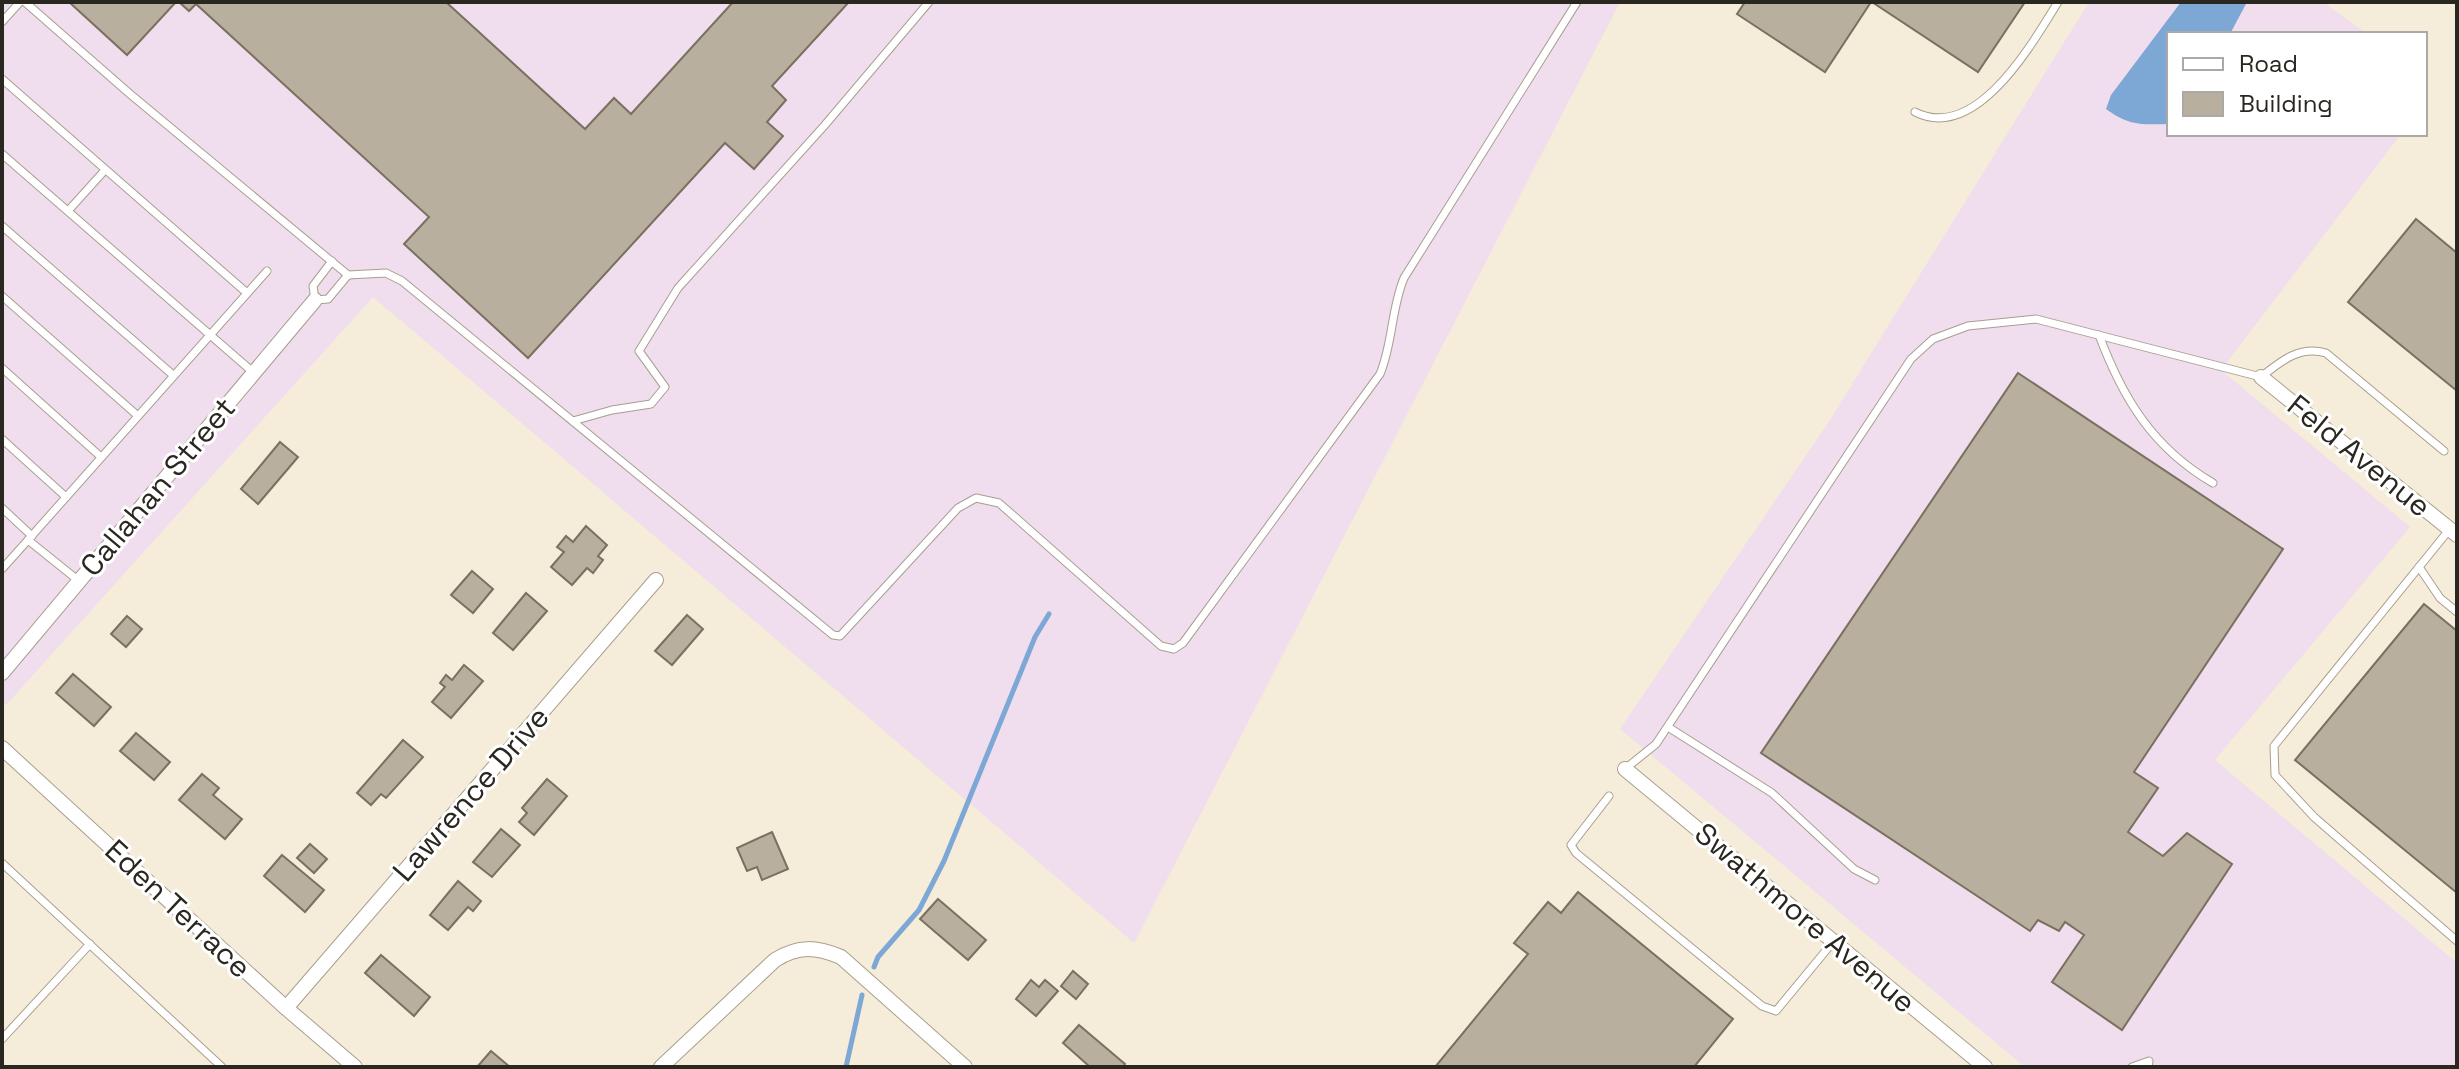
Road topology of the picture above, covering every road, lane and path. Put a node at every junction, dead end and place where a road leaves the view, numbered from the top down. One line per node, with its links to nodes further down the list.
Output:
1 (23, 2): 5 (lane); 12 (lane)
2 (929, 2): 25 (lane)
3 (1577, 2): 25 (lane)
4 (2058, 2): 7 (lane)
5 (2, 22)
6 (2, 79): 9 (lane)
7 (1915, 112)
8 (2, 154): 10 (lane)
9 (105, 170): 10 (lane); 15 (lane)
10 (68, 211): 18 (lane)
11 (2, 226): 22 (lane)
12 (332, 261): 14 (lane); 17 (lane)
13 (267, 271): 15 (lane)
14 (348, 275): 17 (lane); 25 (lane)
15 (247, 293): 18 (lane)
16 (2, 296): 24 (lane)
17 (315, 300): 21 (street, Callahan Street)
18 (209, 334): 21 (lane); 22 (lane)
19 (2099, 335): 23 (lane); 29 (lane); 40 (lane)
20 (2, 368): 28 (lane)
21 (254, 373): 37 (street, Callahan Street)
22 (173, 375): 24 (lane)
23 (2261, 377): 27 (lane); 32 (street, Feld Avenue)
24 (138, 416): 28 (lane)
25 (573, 421)
26 (2, 439): 30 (lane)
27 (2444, 451)
28 (101, 457): 30 (lane)
29 (2213, 483)
30 (66, 497): 33 (lane)
31 (2, 508): 33 (lane)
32 (2453, 532): 34 (lane)
33 (30, 538): 35 (lane); 37 (lane)
34 (2419, 567): 38 (lane); 46 (lane)
35 (2, 569)
36 (656, 580): 49 (street, Lawrence Drive)
37 (79, 581): 39 (street, Callahan Street)
38 (2457, 612)
39 (2, 673)
40 (1668, 727): 42 (lane); 45 (lane)
41 (2, 748): 49 (street, Eden Terrace)
42 (1625, 769): 47 (street, Swathmore Avenue)
43 (1609, 796): 47 (lane)
44 (2, 863): 48 (lane)
45 (1875, 880)
46 (2457, 941)
47 (1833, 942): 55 (street, Swathmore Avenue)
48 (90, 944): 50 (lane); 51 (lane)
49 (286, 1008): 52 (street, Eden Terrace)
50 (2, 1039)
51 (222, 1067)
52 (355, 1067)
53 (661, 1067): 54 (street)
54 (965, 1067)
55 (1985, 1067)
56 (2132, 1067): 57 (lane)
57 (2148, 1067)

